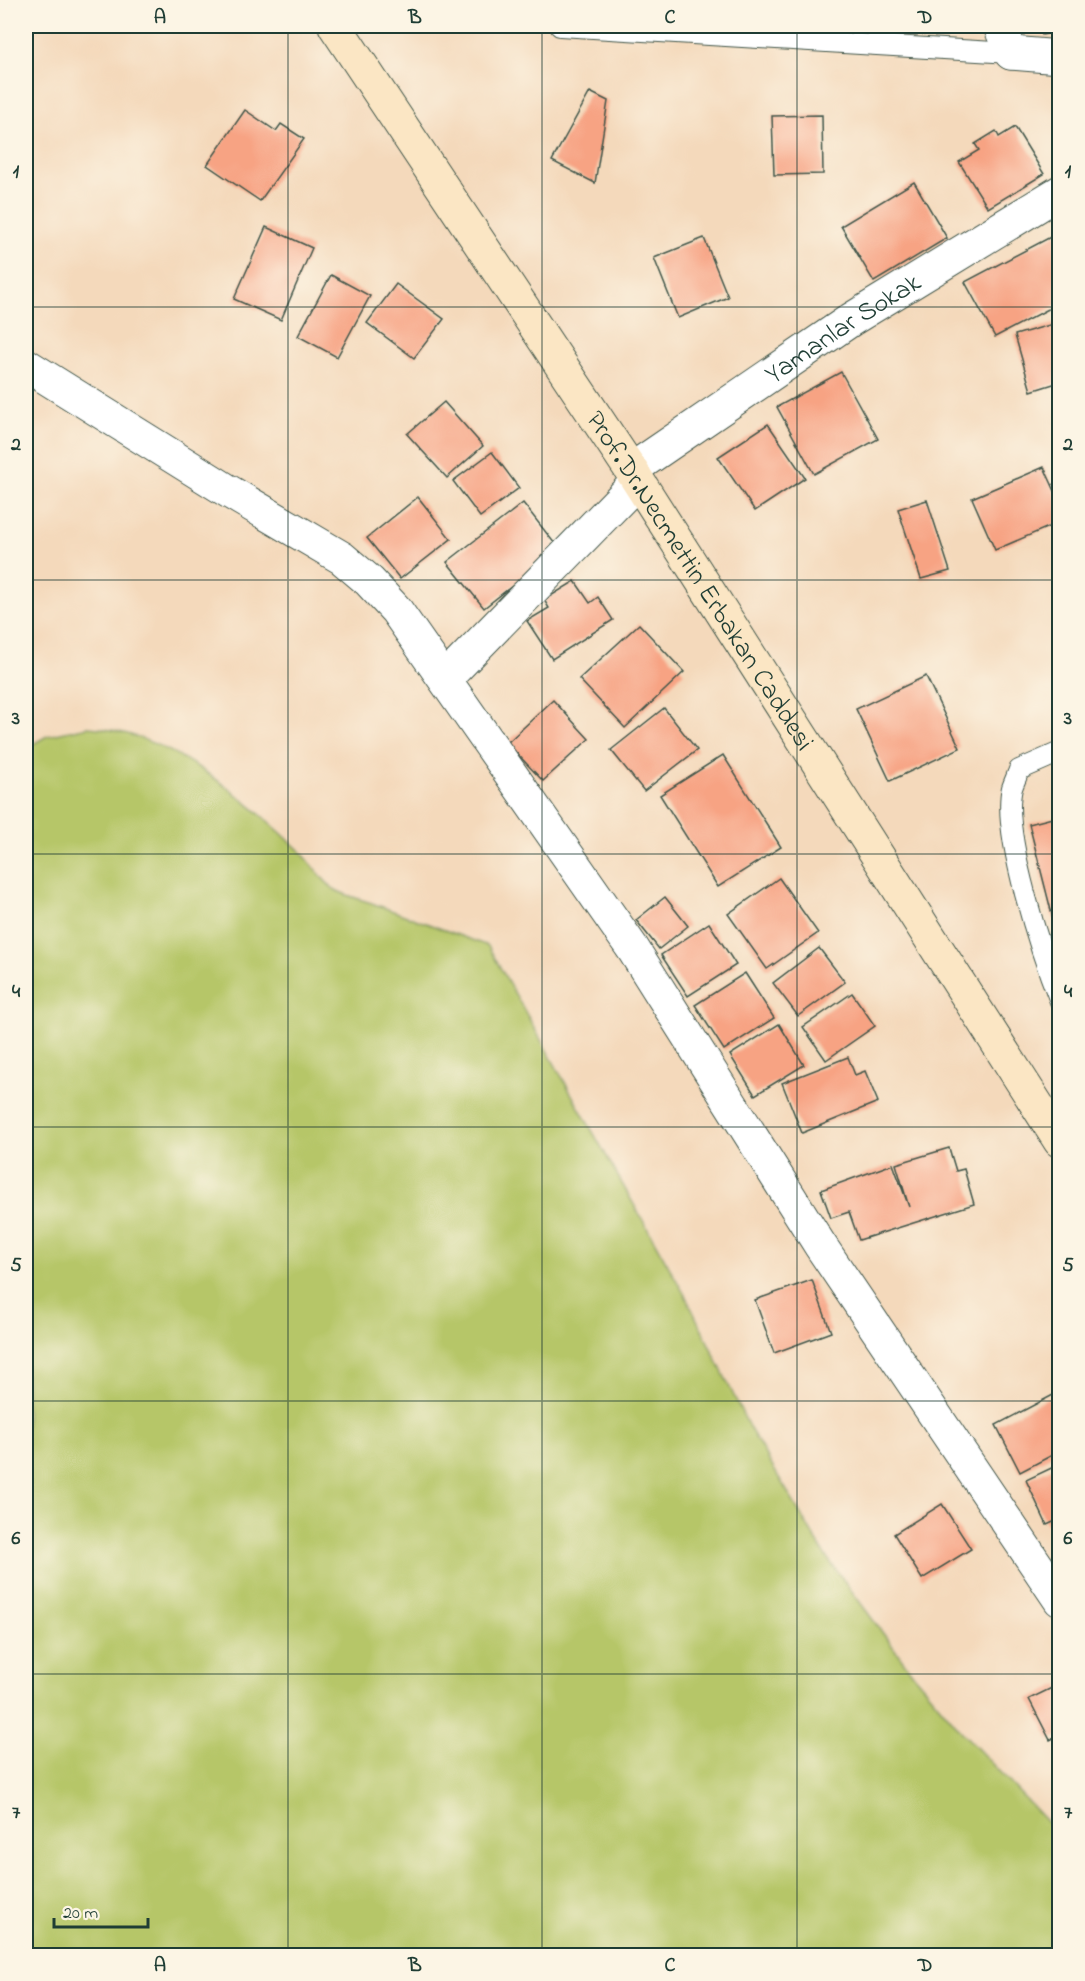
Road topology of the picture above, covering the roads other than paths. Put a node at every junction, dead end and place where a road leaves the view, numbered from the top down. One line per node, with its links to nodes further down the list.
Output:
1 (335, 26): 7 (main road, Prof.Dr.Necmettin Erbakan Caddesi)
2 (560, 26): 3 (lane)
3 (1006, 39): 4 (street)
4 (1056, 64)
5 (1059, 192): 7 (street, Yamanlar Sokak)
6 (26, 365): 8 (street)
7 (634, 476): 8 (street, Yamanlar Sokak); 11 (main road, Prof.Dr.Necmettin Erbakan Caddesi)
8 (445, 679): 12 (street)
9 (1059, 752): 10 (lane)
10 (1059, 1001)
11 (1059, 1141)
12 (1059, 1600)

